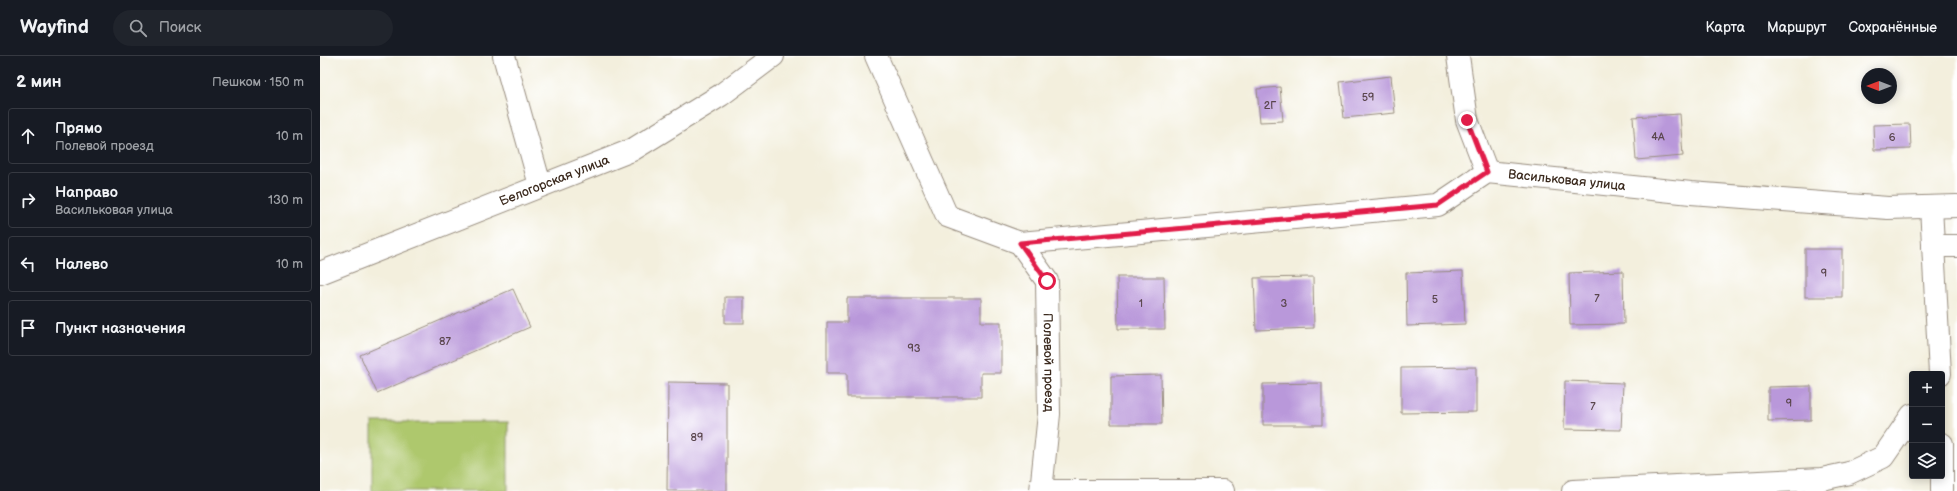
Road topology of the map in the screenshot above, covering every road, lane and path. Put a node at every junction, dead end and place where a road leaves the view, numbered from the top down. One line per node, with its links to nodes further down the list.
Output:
1 (504, 56): 6 (street)
2 (773, 56): 6 (street, Белогорская улица)
3 (876, 56): 9 (street)
4 (1458, 56): 5 (street)
5 (1487, 172): 8 (street, Васильковая улица); 9 (street)
6 (540, 186): 12 (street, Белогорская улица)
7 (1957, 206): 8 (street, Васильковая улица)
8 (1931, 207): 10 (street)
9 (1020, 243): 18 (street, Полевой проезд)
10 (1933, 246): 11 (street); 13 (street)
11 (1957, 246)
12 (320, 274)
13 (1940, 371)
14 (1909, 419): 21 (street)
15 (1945, 453): 16 (street)
16 (1957, 453)
17 (1942, 479): 22 (street)
18 (1041, 491)
19 (1052, 491): 20 (street)
20 (1223, 491)
21 (1573, 491)
22 (1942, 491)

